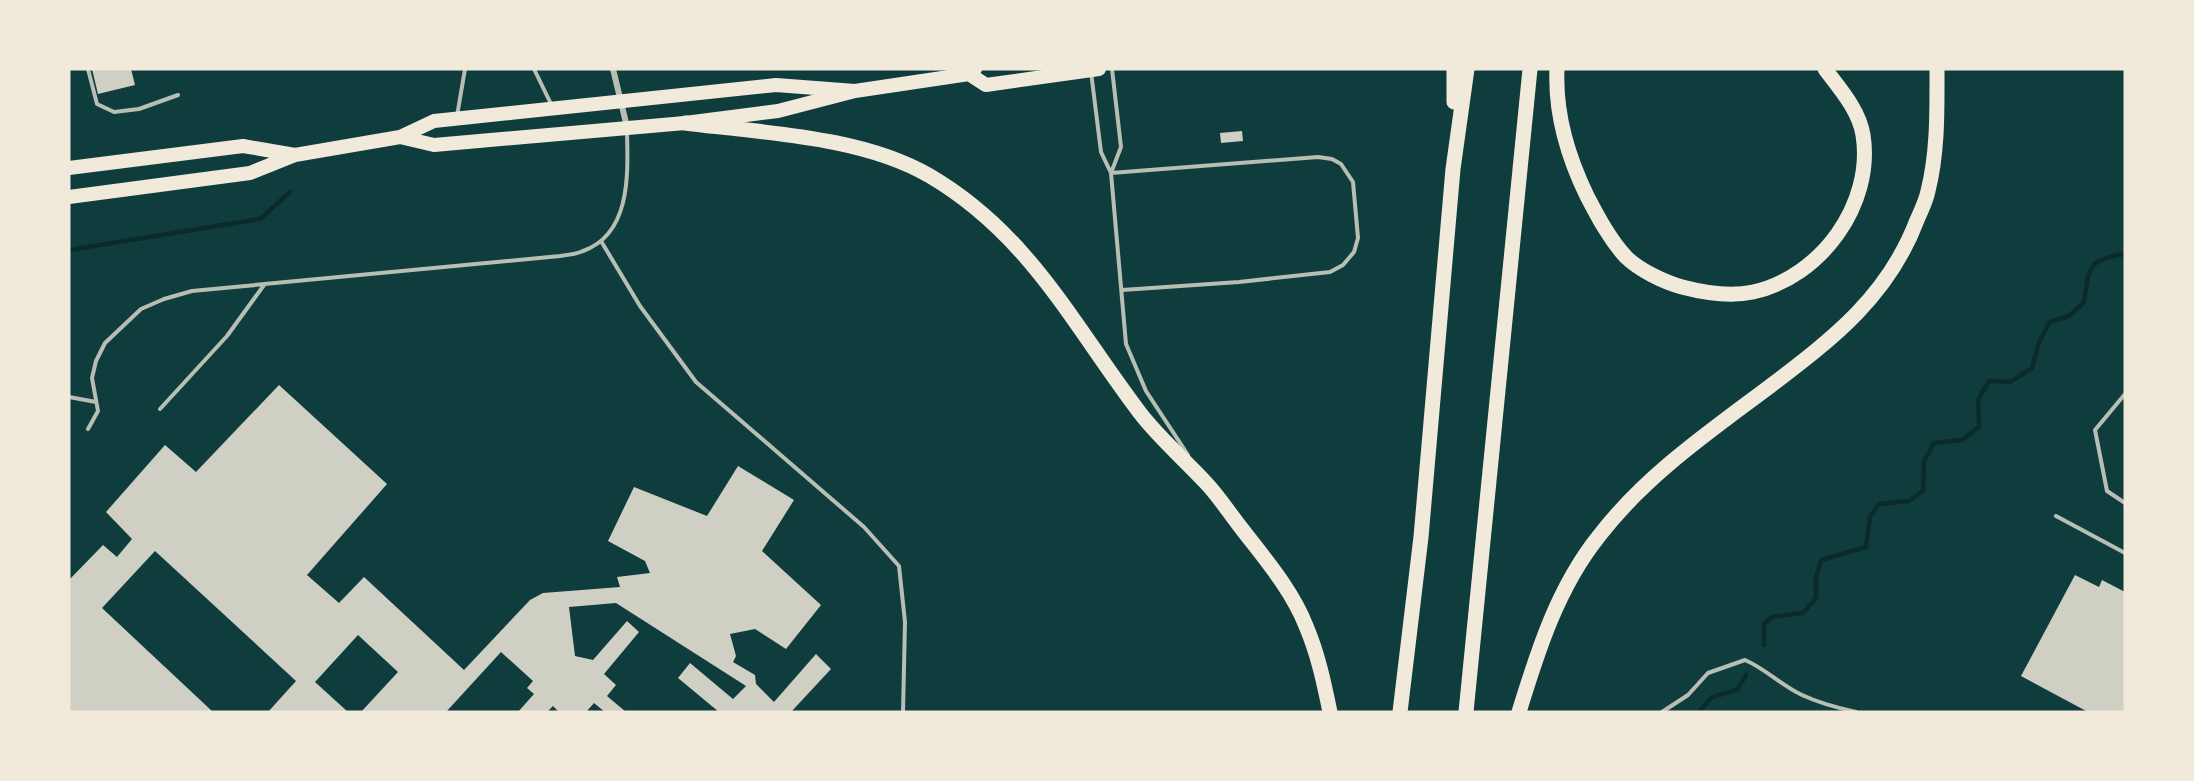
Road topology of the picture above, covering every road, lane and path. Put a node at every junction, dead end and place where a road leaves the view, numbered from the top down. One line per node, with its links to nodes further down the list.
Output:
1 (88, 69): 15 (lane)
2 (465, 69): 18 (lane)
3 (534, 69): 17 (lane)
4 (614, 69): 16 (street)
5 (1094, 69): 13 (main road); 25 (lane)
6 (1112, 69): 25 (lane)
7 (1454, 69): 24 (highway)
8 (1467, 69): 24 (highway)
9 (1530, 69): 42 (highway)
10 (1557, 69): 11 (highway)
11 (1825, 69)
12 (1937, 69): 43 (highway)
13 (972, 72): 14 (main road)
14 (855, 91): 16 (main road); 19 (main road)
15 (178, 95)
16 (621, 101): 17 (main road); 20 (street)
17 (553, 109): 18 (main road)
18 (457, 119): 21 (main road)
19 (684, 123): 20 (main road); 35 (highway)
20 (627, 127): 21 (main road); 27 (lane)
21 (400, 137): 22 (main road)
22 (295, 155): 23 (main road); 26 (main road)
23 (69, 168)
24 (1453, 169): 41 (highway)
25 (1111, 173): 29 (lane); 29 (lane)
26 (69, 197)
27 (602, 241): 28 (lane); 39 (lane)
28 (265, 284): 32 (lane); 33 (lane)
29 (1122, 290): 35 (lane)
30 (2125, 394): 36 (lane)
31 (69, 397): 32 (lane)
32 (96, 402): 34 (lane)
33 (160, 409)
34 (88, 429)
35 (1209, 486): 40 (highway)
36 (2125, 503)
37 (2056, 516): 38 (lane)
38 (2125, 553)
39 (903, 712)
40 (1330, 712)
41 (1400, 712)
42 (1466, 712)
43 (1519, 712)
44 (1662, 712): 45 (lane)
45 (1856, 712)

